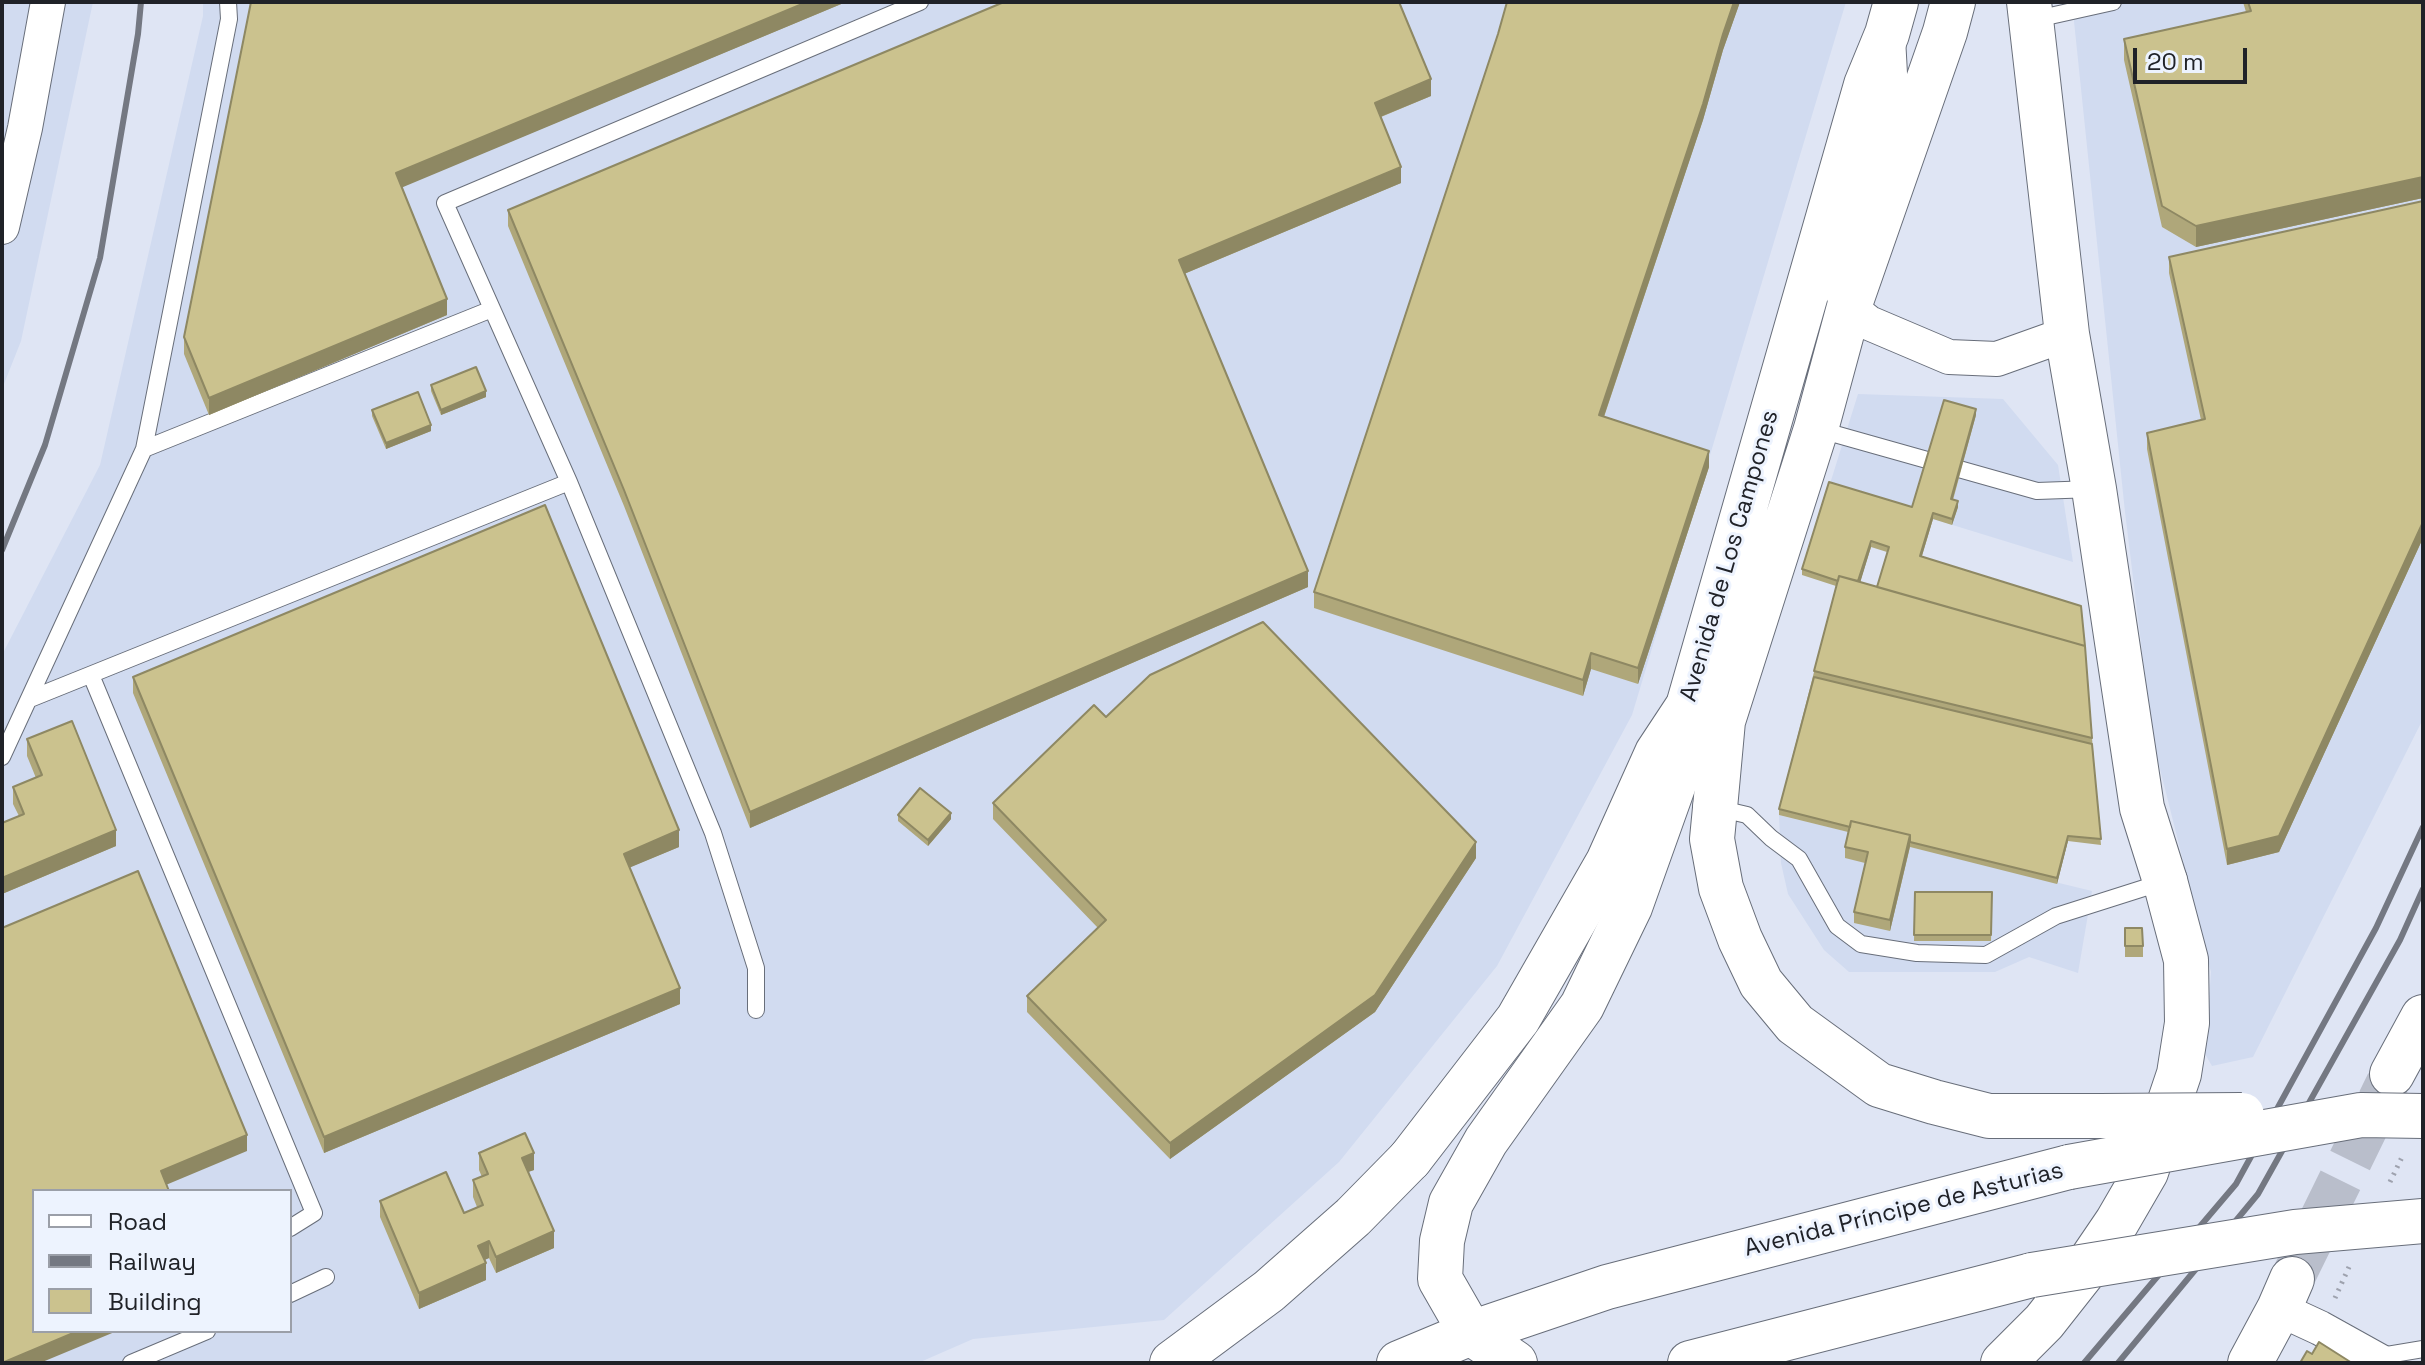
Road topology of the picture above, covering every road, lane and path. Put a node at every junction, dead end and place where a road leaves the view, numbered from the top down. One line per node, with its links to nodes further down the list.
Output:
1 (48, 2): 8 (street)
2 (228, 2): 13 (lane)
3 (920, 2): 10 (lane)
4 (1953, 2): 9 (main road, Avenida de Los Campones)
5 (2113, 2): 6 (lane)
6 (2030, 11): 11 (main road)
7 (1892, 18): 9 (street, Avenida de Los Campones); 18 (main road, Avenida de Los Campones)
8 (2, 227)
9 (1849, 307): 11 (street); 12 (main road, Avenida de Los Campones)
10 (492, 309): 13 (lane); 14 (lane)
11 (2067, 334): 15 (main road)
12 (1816, 429): 15 (lane); 20 (main road, Avenida de Los Campones)
13 (144, 449): 17 (lane)
14 (569, 482): 16 (lane); 22 (lane)
15 (2094, 489): 21 (main road)
16 (91, 675): 17 (lane); 28 (lane)
17 (30, 699): 19 (lane)
18 (1688, 706): 33 (main road); 37 (main road, Avenida de Los Campones)
19 (2, 757)
20 (1715, 808): 21 (lane); 25 (main road, Avenida de Los Campones, bridge)
21 (2165, 881): 41 (main road)
22 (756, 1010)
23 (2423, 1017): 24 (main road)
24 (2392, 1074)
25 (2361, 1115): 26 (main road, Avenida Príncipe de Asturias, bridge); 33 (main road, Avenida Príncipe de Asturias, bridge)
26 (2423, 1116)
27 (2423, 1221): 40 (main road, bridge)
28 (292, 1227)
29 (326, 1277): 30 (lane)
30 (292, 1293)
31 (2286, 1294): 35 (street); 42 (main road)
32 (202, 1333): 36 (lane)
33 (1471, 1333): 38 (main road, Avenida Príncipe de Asturias); 39 (main road)
34 (2423, 1349): 35 (lane)
35 (2378, 1360)
36 (131, 1363)
37 (1172, 1363)
38 (1399, 1363)
39 (1515, 1363)
40 (1690, 1363)
41 (2003, 1363)
42 (2250, 1363)

